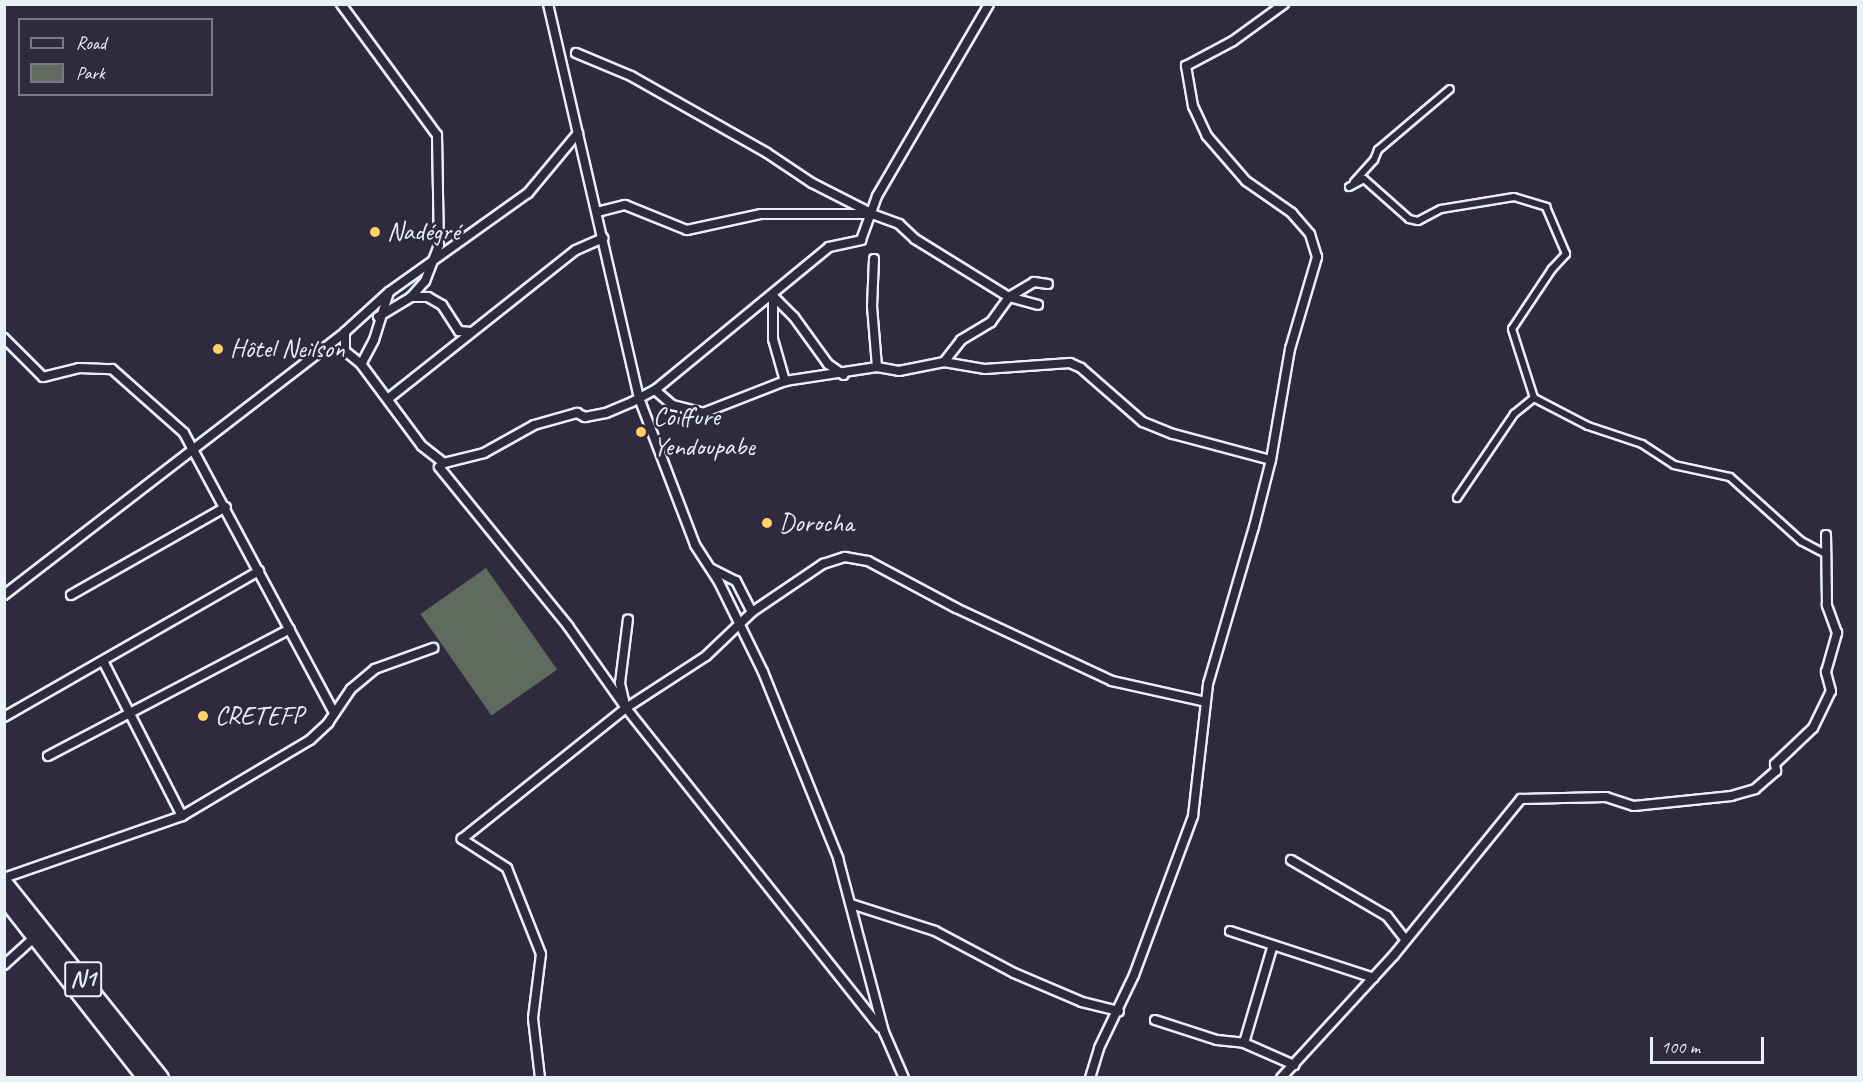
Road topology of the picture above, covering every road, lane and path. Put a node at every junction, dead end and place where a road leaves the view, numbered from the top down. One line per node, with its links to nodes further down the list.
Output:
1 (341, 4): 12 (street)
2 (548, 4): 7 (street)
3 (989, 4): 9 (street)
4 (1284, 4): 33 (street)
5 (576, 53): 9 (street)
6 (1450, 89): 31 (street)
7 (578, 133): 8 (street); 12 (street)
8 (597, 212): 9 (street); 10 (street)
9 (872, 214): 15 (street); 17 (street)
10 (603, 238): 21 (street); 30 (street)
11 (874, 259): 25 (street)
12 (432, 261): 14 (street); 16 (street)
13 (1048, 284): 17 (street)
14 (389, 292): 19 (street); 20 (street)
15 (773, 296): 26 (street); 27 (street); 28 (street)
16 (411, 297): 19 (street); 21 (street)
17 (1009, 297): 18 (street); 23 (street)
18 (1038, 305)
19 (378, 317): 24 (street)
20 (345, 332): 24 (street); 32 (street)
21 (471, 332): 29 (street)
22 (4, 338): 32 (street)
23 (944, 362): 25 (street); 33 (street)
24 (361, 364): 29 (street)
25 (877, 368): 26 (street)
26 (844, 375): 27 (street)
27 (785, 381): 28 (street)
28 (656, 390): 30 (street)
29 (389, 398): 30 (street)
30 (639, 398): 39 (street)
31 (1534, 398): 35 (street); 38 (street)
32 (193, 446): 36 (street); 41 (street)
33 (1271, 460): 49 (street)
34 (439, 467): 50 (street)
35 (1457, 498)
36 (226, 507): 40 (street); 42 (street)
37 (1827, 535): 38 (street)
38 (1824, 553): 62 (street)
39 (712, 569): 43 (street); 45 (street)
40 (259, 571): 46 (street); 48 (street)
41 (4, 595)
42 (71, 595)
43 (752, 612): 45 (street); 49 (street)
44 (628, 619): 50 (street)
45 (738, 622): 50 (street); 59 (street)
46 (290, 629): 51 (street); 52 (street)
47 (433, 648): 51 (street)
48 (102, 661): 52 (street); 53 (street)
49 (1206, 702): 66 (street)
50 (626, 708): 68 (street); 73 (street)
51 (334, 713): 55 (street)
52 (128, 714): 54 (street); 55 (street)
53 (4, 717)
54 (48, 756)
55 (182, 816): 57 (street)
56 (1291, 860): 62 (street)
57 (4, 880): 72 (highway, N1)
58 (4, 898): 61 (highway, N1)
59 (851, 904): 66 (street); 68 (street)
60 (1230, 931): 63 (street)
61 (35, 936): 64 (street); 71 (highway, N1)
62 (1405, 939): 65 (street)
63 (1272, 948): 65 (street); 69 (street)
64 (4, 964)
65 (1374, 978): 70 (street)
66 (1119, 1011): 75 (street)
67 (1155, 1020): 69 (street)
68 (884, 1032): 74 (street)
69 (1244, 1043): 70 (street)
70 (1294, 1065): 76 (street)
71 (145, 1077)
72 (161, 1077)
73 (540, 1077)
74 (904, 1077)
75 (1090, 1077)
76 (1281, 1077)

